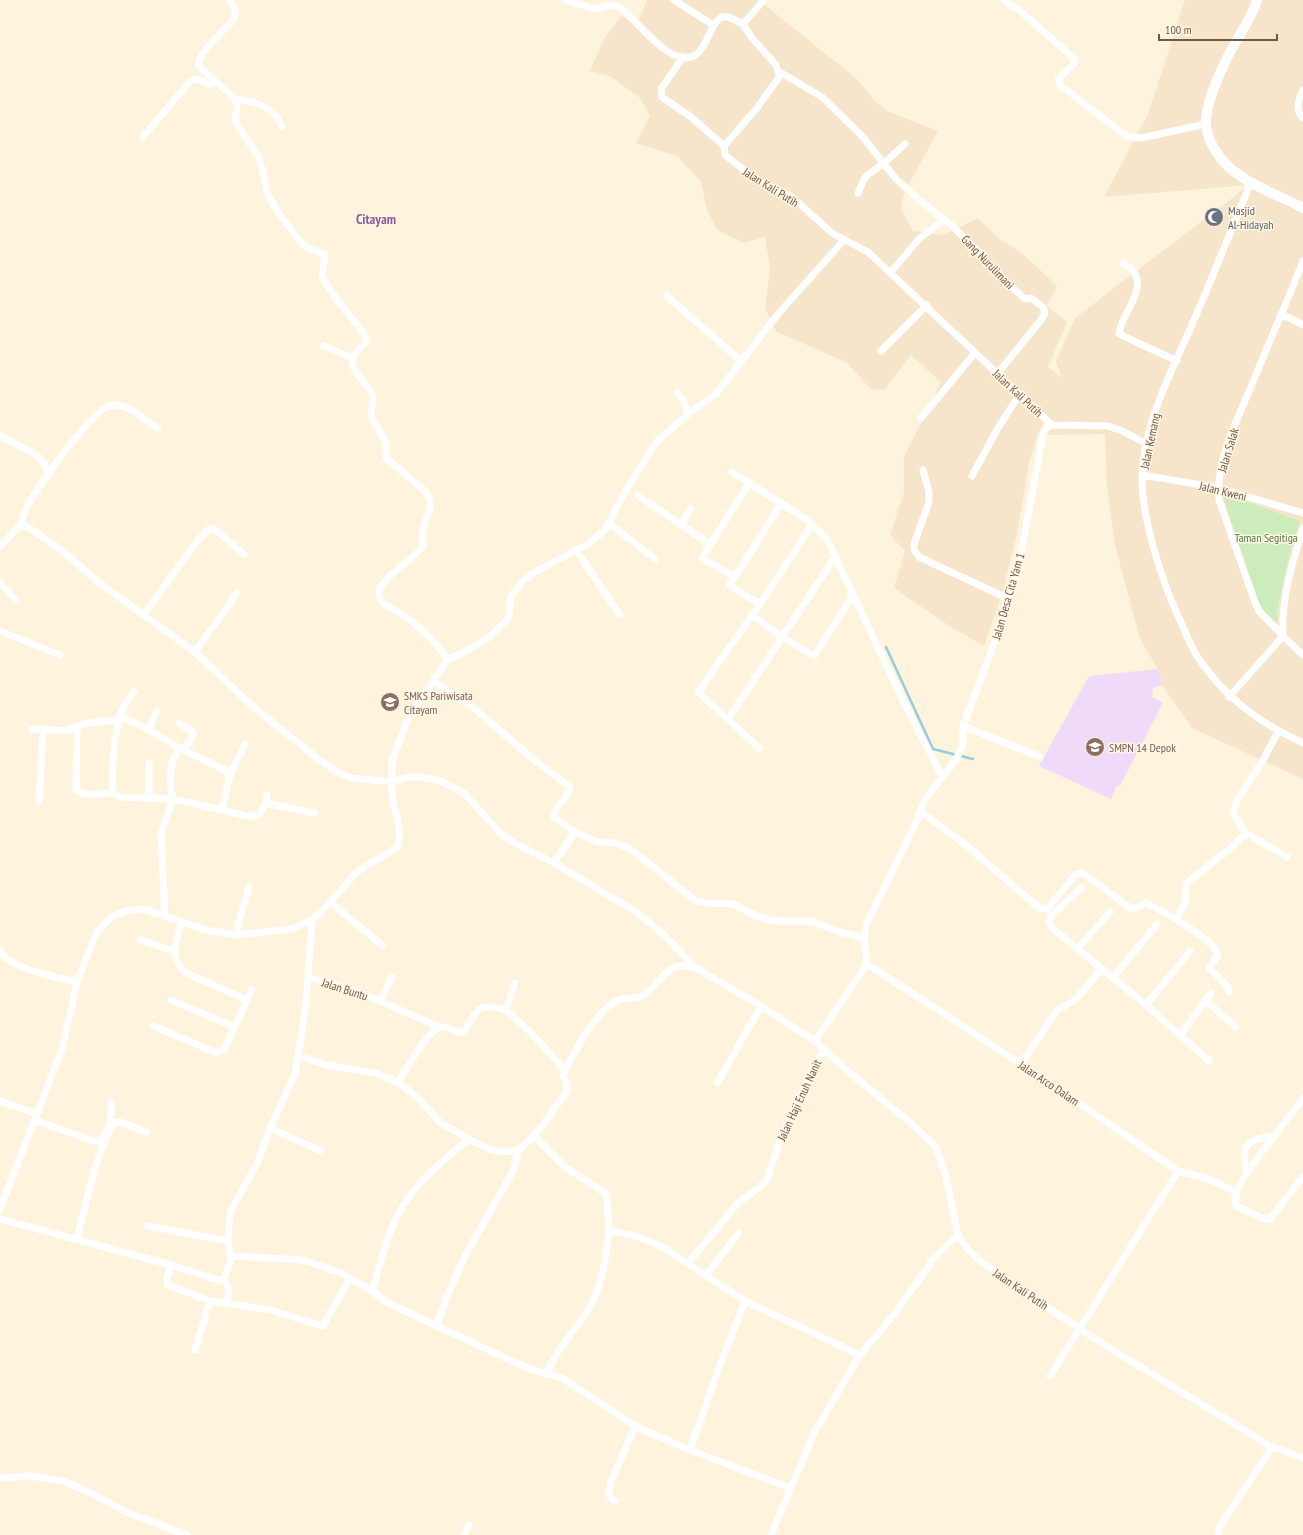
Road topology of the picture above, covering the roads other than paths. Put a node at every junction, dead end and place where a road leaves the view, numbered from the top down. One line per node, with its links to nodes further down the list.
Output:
1 (229, 0): 11 (street)
2 (565, 0): 9 (street)
3 (674, 0): 8 (street)
4 (764, 0): 7 (street)
5 (1004, 0): 15 (street)
6 (1257, 0): 15 (main road)
7 (743, 24): 8 (street); 10 (street)
8 (713, 25): 9 (street)
9 (683, 57): 19 (street, Jalan Kali Putih)
10 (778, 71): 19 (street); 20 (street)
11 (215, 82): 13 (street); 17 (street)
12 (1303, 90): 14 (street)
13 (235, 99): 16 (street); 36 (street)
14 (1303, 118)
15 (1206, 124): 21 (main road)
16 (282, 127)
17 (143, 137)
18 (905, 144): 20 (street)
19 (724, 146): 25 (street, Jalan Kali Putih)
20 (884, 163): 22 (street); 24 (street)
21 (1251, 182): 23 (main road); 38 (street, Jalan Kemang)
22 (858, 193)
23 (1303, 208)
24 (943, 220): 28 (street); 39 (street, Gang Nurulimani)
25 (844, 240): 28 (street, Jalan Kali Putih); 37 (street)
26 (1303, 260): 31 (street, Jalan Salak)
27 (1123, 263): 38 (street)
28 (890, 273): 30 (street, Jalan Kali Putih)
29 (667, 296): 37 (street)
30 (927, 305): 34 (street); 35 (street, Jalan Kali Putih)
31 (1281, 314): 32 (street); 54 (street, Jalan Salak)
32 (1303, 326)
33 (324, 346): 36 (street)
34 (881, 351)
35 (974, 354): 39 (street, Jalan Kali Putih); 43 (street)
36 (352, 358): 86 (street)
37 (742, 361): 42 (street)
38 (1177, 361): 47 (street, Jalan Kemang)
39 (998, 374): 41 (street, Jalan Kali Putih)
40 (677, 393): 42 (street)
41 (1020, 394): 44 (street, Jalan Kali Putih); 52 (street)
42 (688, 414): 59 (street)
43 (921, 418)
44 (1052, 425): 47 (street); 74 (street, Jalan Desa Cita Yam 1)
45 (158, 430): 50 (street)
46 (0, 434): 50 (street)
47 (1147, 444): 51 (street, Jalan Kemang)
48 (923, 470): 74 (street)
49 (732, 472): 53 (street)
50 (49, 474): 60 (street)
51 (1143, 475): 54 (street, Jalan Kweni); 89 (street, Jalan Kemang)
52 (972, 476)
53 (749, 483): 56 (street); 64 (street)
54 (1218, 488): 58 (street, Jalan Kweni); 81 (street, Jalan Salak)
55 (638, 495): 61 (street)
56 (781, 504): 62 (street); 70 (street)
57 (691, 508): 61 (street)
58 (1303, 513)
59 (609, 522): 66 (street); 69 (street)
60 (21, 524): 65 (street); 77 (street)
61 (681, 524): 64 (street)
62 (812, 525): 68 (street); 76 (street)
63 (1303, 528): 81 (street)
64 (710, 544): 70 (street)
65 (0, 546)
66 (576, 550): 78 (street); 86 (street)
67 (244, 554): 77 (street)
68 (836, 557): 73 (street); 82 (street)
69 (656, 560)
70 (735, 577): 76 (street)
71 (0, 584): 75 (street)
72 (237, 593): 83 (street)
73 (853, 595): 82 (street); 107 (street)
74 (1009, 599): 94 (street, Jalan Desa Cita Yam 1)
75 (16, 600)
76 (760, 604): 79 (street)
77 (144, 614): 83 (street)
78 (619, 614)
79 (752, 615): 82 (street); 91 (street)
80 (0, 631): 84 (street)
81 (1282, 636): 85 (street, Jalan Salak); 89 (street)
82 (782, 637): 91 (street)
83 (195, 652): 108 (street)
84 (60, 655)
85 (1303, 655)
86 (448, 659): 87 (street)
87 (434, 681): 108 (street); 118 (street)
88 (134, 692): 92 (street)
89 (1229, 697): 99 (street, Jalan Kemang)
90 (157, 711): 98 (street)
91 (728, 719): 102 (street)
92 (119, 721): 95 (street); 98 (street); 109 (street)
93 (179, 723): 103 (street)
94 (963, 726): 104 (street); 107 (street, Jalan Desa Cita Yam 1)
95 (77, 728): 97 (street); 109 (street)
96 (32, 729): 97 (street)
97 (43, 730): 113 (street)
98 (148, 730): 103 (street)
99 (1278, 732): 100 (street, Jalan Kemang); 119 (street)
100 (1303, 743)
101 (245, 744): 106 (street)
102 (759, 748)
103 (182, 749): 106 (street); 112 (street)
104 (1040, 757)
105 (149, 763): 111 (street)
106 (230, 775): 115 (street)
107 (942, 776): 116 (street)
108 (392, 782): 121 (street); 124 (street)
109 (113, 793): 111 (street)
110 (267, 795): 114 (street)
111 (149, 798): 112 (street)
112 (173, 799): 115 (street); 126 (street)
113 (39, 801)
114 (266, 803): 115 (street); 117 (street)
115 (222, 810)
116 (920, 811): 127 (street); 132 (street)
117 (314, 814)
118 (575, 832): 121 (street); 132 (street)
119 (1246, 833): 120 (street); 127 (street)
120 (1287, 857)
121 (554, 863): 140 (street)
122 (250, 888): 131 (street)
123 (1081, 888): 135 (street)
124 (330, 902): 128 (street); 134 (street)
125 (1110, 912): 135 (street)
126 (165, 916): 129 (street); 145 (street)
127 (1176, 919): 148 (street)
128 (312, 920): 131 (street); 142 (street)
129 (182, 922): 131 (street); 137 (street)
130 (1156, 924): 144 (street)
131 (235, 935)
132 (864, 938): 139 (street)
133 (140, 940): 137 (street)
134 (382, 945)
135 (1078, 948): 141 (street)
136 (0, 950): 145 (street)
137 (174, 951): 151 (street)
138 (1190, 951): 154 (street)
139 (867, 964): 162 (street, Jalan Haji Enuh Nanit); 165 (street, Jalan Arco Dalam)
140 (696, 968): 155 (street, Jalan Kali Putih); 166 (street)
141 (1102, 969): 144 (street); 165 (street)
142 (308, 977): 153 (street, Jalan Buntu); 163 (street)
143 (392, 977): 153 (street, Jalan Buntu)
144 (1113, 978): 154 (street)
145 (78, 982): 172 (street)
146 (515, 983): 156 (street)
147 (251, 990): 151 (street)
148 (1229, 992)
149 (1211, 993): 152 (street)
150 (171, 1000): 160 (street)
151 (246, 1000): 160 (street)
152 (1205, 1000): 159 (street); 161 (street)
153 (380, 1001): 158 (street)
154 (1146, 1005): 161 (street)
155 (762, 1006): 162 (street, Jalan Kali Putih); 168 (street)
156 (506, 1010): 158 (street); 166 (street)
157 (153, 1026): 160 (street)
158 (439, 1027): 167 (street)
159 (1236, 1027)
160 (234, 1028)
161 (1180, 1035): 164 (street)
162 (820, 1045): 189 (street, Jalan Kali Putih); 193 (street, Jalan Haji Enuh Nanit)
163 (299, 1056): 167 (street); 173 (street)
164 (1209, 1062)
165 (1021, 1064): 180 (street, Jalan Arco Dalam)
166 (565, 1070): 175 (street)
167 (398, 1082): 177 (street)
168 (717, 1083)
169 (1303, 1098): 176 (street)
170 (0, 1101): 172 (street)
171 (111, 1102): 172 (street)
172 (36, 1117): 184 (street)
173 (270, 1128): 179 (street); 191 (street)
174 (147, 1132): 190 (street)
175 (534, 1136): 178 (street); 187 (street)
176 (1275, 1136): 181 (street); 181 (street)
177 (469, 1139): 178 (street); 198 (street)
178 (519, 1150): 202 (street)
179 (322, 1151)
180 (1178, 1171): 183 (street, Jalan Arco Dalam); 203 (street)
181 (1247, 1172): 183 (street)
182 (1303, 1177): 183 (street)
183 (1236, 1192)
184 (0, 1209)
185 (0, 1219): 190 (street)
186 (148, 1226): 191 (street)
187 (609, 1230): 193 (street); 206 (street)
188 (739, 1233): 195 (street)
189 (958, 1236): 203 (street, Jalan Kali Putih); 205 (street)
190 (77, 1239): 194 (street)
191 (228, 1241): 192 (street)
192 (230, 1256): 196 (street); 197 (street)
193 (689, 1262): 195 (street)
194 (170, 1265): 197 (street); 199 (street)
195 (706, 1275): 200 (street)
196 (350, 1278): 198 (street); 201 (street)
197 (224, 1279): 201 (street)
198 (372, 1291): 202 (street)
199 (210, 1301): 201 (street); 204 (street)
200 (745, 1301): 205 (street); 210 (street)
201 (227, 1303)
202 (437, 1325): 206 (street)
203 (1079, 1329): 207 (street); 209 (street, Jalan Kali Putih)
204 (195, 1350)
205 (860, 1355): 213 (street)
206 (546, 1374): 208 (street)
207 (1050, 1376)
208 (635, 1426): 210 (street); 214 (street)
209 (1272, 1447): 211 (street, Jalan Kali Putih); 219 (street)
210 (690, 1450): 213 (street)
211 (1303, 1458)
212 (0, 1478): 216 (street)
213 (790, 1488): 218 (street)
214 (615, 1501)
215 (469, 1525): 217 (street)
216 (188, 1535)
217 (464, 1535)
218 (771, 1535)
219 (1218, 1535)

